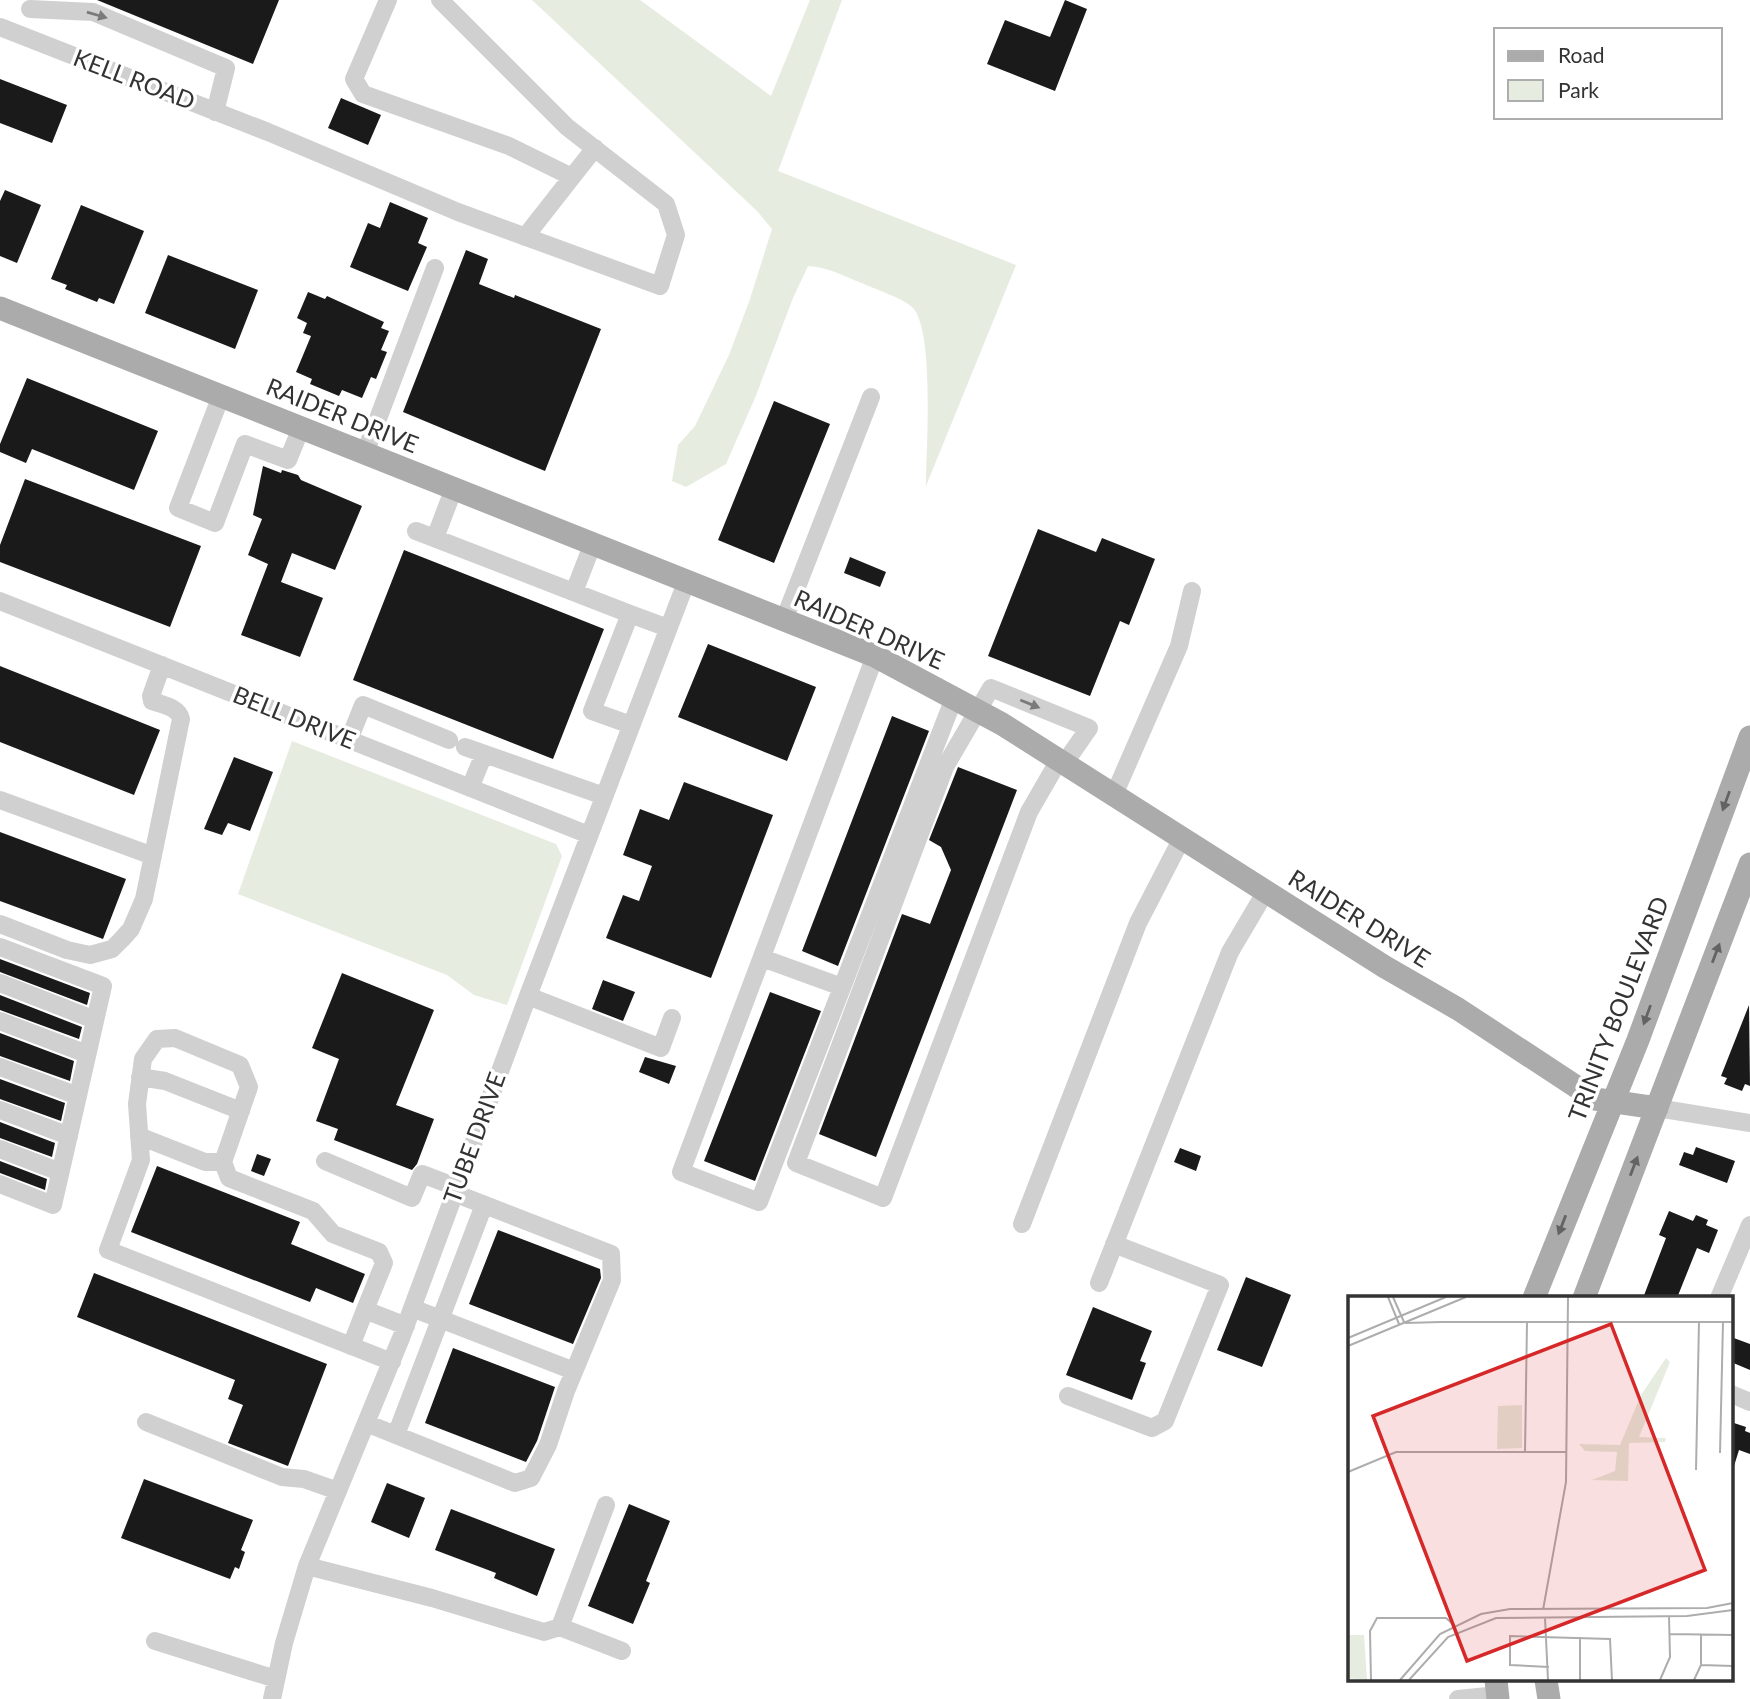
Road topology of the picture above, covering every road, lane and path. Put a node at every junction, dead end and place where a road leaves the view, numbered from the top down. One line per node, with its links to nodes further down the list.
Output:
1 (388, 0): 8 (street)
2 (440, 0): 7 (street)
3 (31, 5): 5 (street); 6 (street, one-way to 6)
4 (0, 27): 5 (street, KELL ROAD)
5 (23, 36): 6 (street, KELL ROAD)
6 (215, 112): 9 (street, KELL ROAD)
7 (594, 148): 8 (street); 9 (street, KELL ROAD)
8 (572, 177): 9 (street)
9 (525, 237)
10 (435, 268): 15 (street)
11 (0, 308): 12 (main road, RAIDER DRIVE)
12 (221, 396): 14 (main road, RAIDER DRIVE); 14 (street)
13 (871, 397): 25 (street)
14 (301, 428): 15 (main road, RAIDER DRIVE)
15 (365, 453): 16 (main road, RAIDER DRIVE)
16 (454, 488): 18 (street); 19 (main road, RAIDER DRIVE)
17 (416, 530): 18 (street)
18 (435, 538): 22 (street)
19 (593, 543): 20 (main road, RAIDER DRIVE); 22 (street)
20 (687, 580): 25 (main road, RAIDER DRIVE); 26 (street, TUBE DRIVE)
21 (1192, 591): 37 (street)
22 (574, 592): 24 (street)
23 (0, 601): 28 (street, BELL DRIVE)
24 (629, 614): 26 (street); 31 (street)
25 (784, 620): 27 (main road, RAIDER DRIVE)
26 (668, 628): 31 (street, TUBE DRIVE)
27 (875, 656): 29 (main road, RAIDER DRIVE); 47 (street)
28 (162, 665): 33 (street, BELL DRIVE); 42 (street)
29 (954, 698): 30 (main road, RAIDER DRIVE); 49 (street)
30 (977, 710): 35 (main road, RAIDER DRIVE); 35 (street, one-way to 35); 35 (street)
31 (631, 725): 38 (street, TUBE DRIVE)
32 (1750, 737): 58 (main road, TRINITY BOULEVARD, one-way to 58)
33 (349, 740): 34 (street); 36 (street, BELL DRIVE)
34 (484, 754): 36 (street); 38 (street)
35 (1062, 762): 37 (main road, RAIDER DRIVE)
36 (470, 788): 40 (street, BELL DRIVE)
37 (1114, 795): 41 (main road, RAIDER DRIVE)
38 (604, 796): 40 (street, TUBE DRIVE)
39 (0, 800): 42 (street)
40 (589, 835): 50 (street, TUBE DRIVE)
41 (1182, 838): 44 (main road, RAIDER DRIVE); 72 (street)
42 (153, 856): 45 (street)
43 (1750, 864): 59 (main road, one-way to 43)
44 (1266, 891): 58 (main road, RAIDER DRIVE); 74 (street)
45 (0, 924)
46 (0, 947): 52 (street)
47 (762, 958): 49 (street); 49 (street)
48 (0, 984): 52 (street)
49 (842, 987)
50 (528, 996): 51 (street); 70 (street, TUBE DRIVE)
51 (672, 1018)
52 (95, 1020): 54 (street)
53 (0, 1021): 54 (street)
54 (88, 1054): 57 (street)
55 (0, 1067): 57 (street)
56 (140, 1077): 61 (street); 61 (street); 64 (street)
57 (78, 1097): 63 (street)
58 (1612, 1102): 59 (main road, RAIDER DRIVE); 76 (main road, TRINITY BOULEVARD, one-way to 76)
59 (1657, 1108): 62 (street); 77 (main road, one-way to 59)
60 (0, 1110): 63 (street)
61 (241, 1111): 67 (street)
62 (1750, 1123)
63 (69, 1136): 68 (street)
64 (139, 1136): 67 (street); 83 (street)
65 (0, 1149): 68 (street)
66 (325, 1161): 70 (street)
67 (223, 1162): 80 (street)
68 (60, 1172): 69 (street)
69 (0, 1184)
70 (455, 1190): 71 (street); 79 (street, TUBE DRIVE)
71 (484, 1205): 81 (street); 85 (street)
72 (1021, 1224)
73 (1750, 1225): 78 (street)
74 (1114, 1244): 75 (street); 87 (street)
75 (1099, 1283)
76 (1535, 1296)
77 (1585, 1296)
78 (1720, 1296)
79 (412, 1308): 81 (street); 82 (street, TUBE DRIVE)
80 (366, 1310): 82 (street); 83 (street)
81 (442, 1320): 85 (street); 91 (street)
82 (406, 1326): 84 (street, TUBE DRIVE)
83 (351, 1346): 84 (street)
84 (392, 1362): 90 (street, TUBE DRIVE)
85 (574, 1371): 91 (street)
86 (1732, 1394): 88 (street)
87 (1068, 1396)
88 (1750, 1402)
89 (146, 1422): 92 (street)
90 (366, 1423): 91 (street); 92 (street, TUBE DRIVE)
91 (396, 1435)
92 (338, 1492): 94 (street, TUBE DRIVE)
93 (606, 1505): 95 (street)
94 (307, 1566): 95 (street); 98 (street, TUBE DRIVE)
95 (560, 1627): 97 (street)
96 (155, 1641): 98 (street)
97 (622, 1651)
98 (276, 1679): 100 (street, TUBE DRIVE)
99 (1497, 1691): 101 (street)
100 (272, 1699)
101 (1458, 1699)

